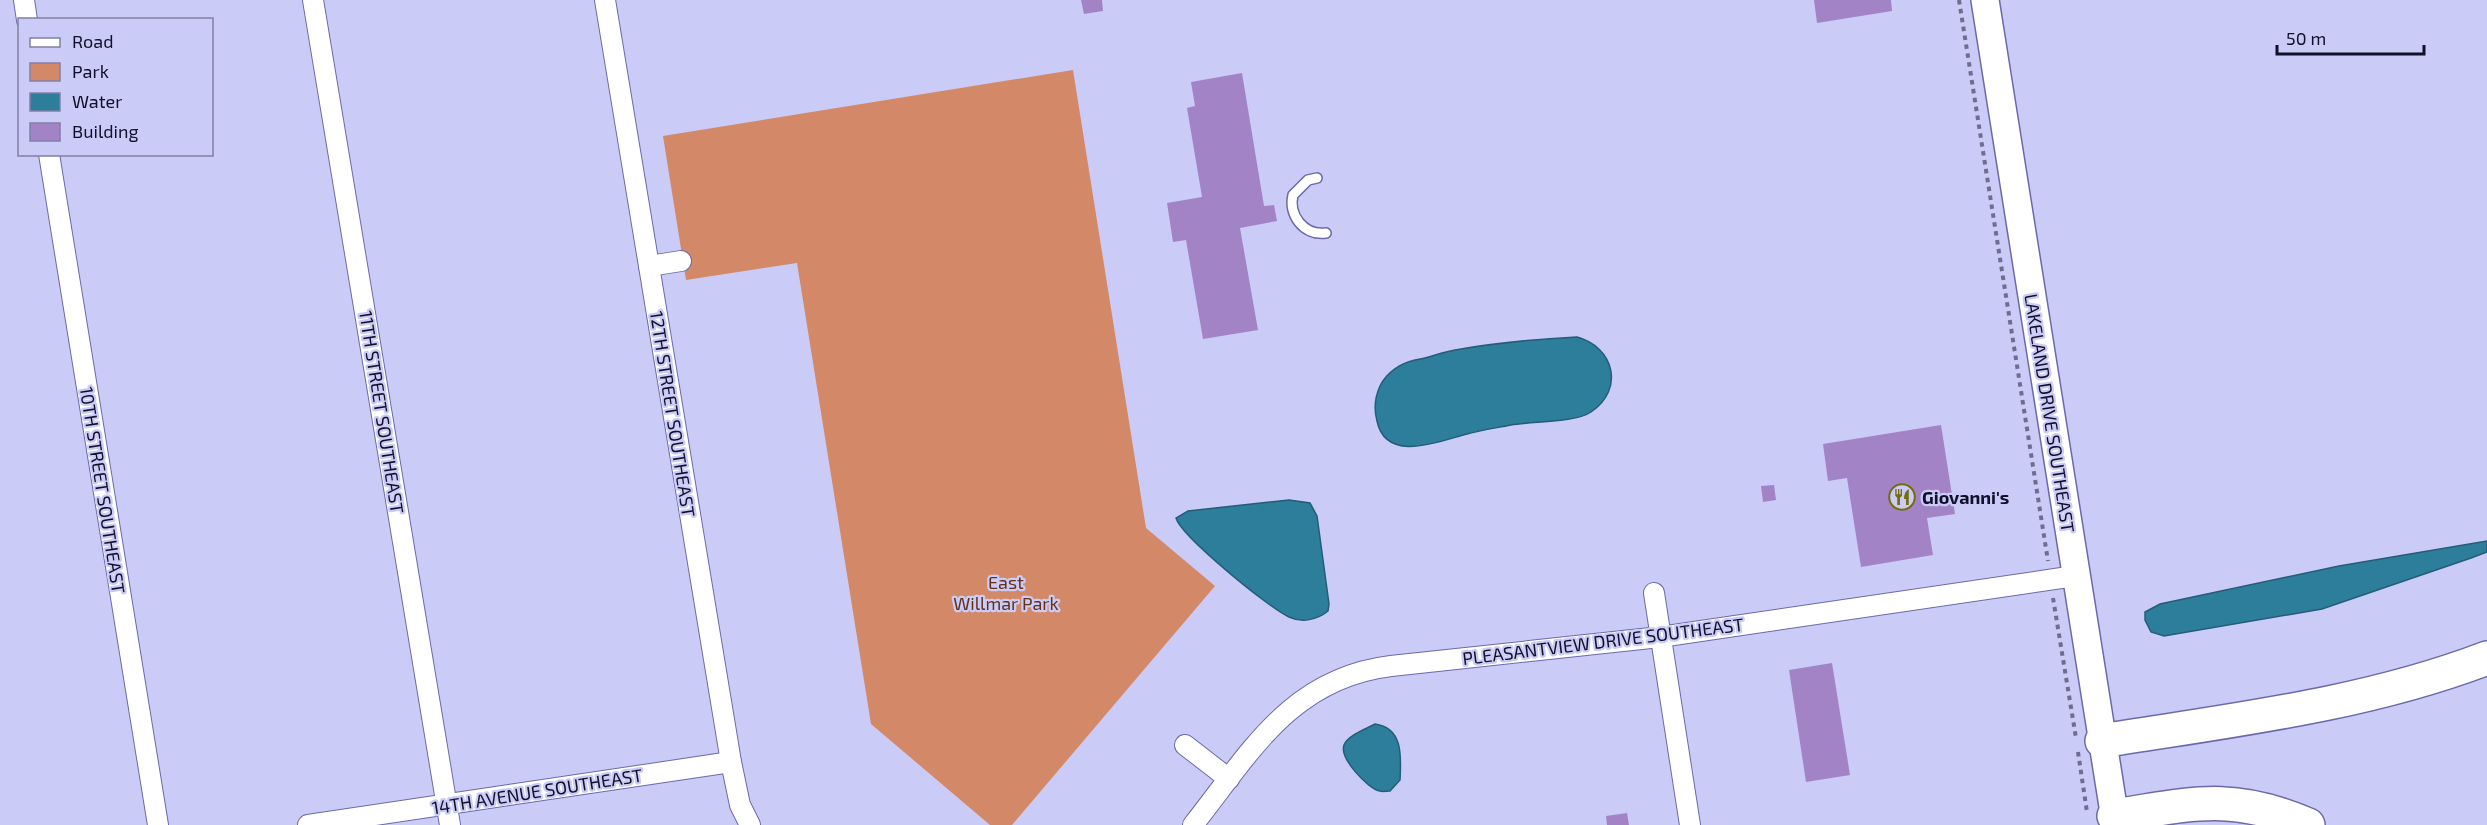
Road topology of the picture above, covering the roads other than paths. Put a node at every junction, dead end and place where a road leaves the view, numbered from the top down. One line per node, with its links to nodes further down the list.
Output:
1 (24, 0): 5 (street)
2 (313, 0): 19 (street, 11TH STREET SOUTHEAST)
3 (605, 0): 10 (street, 12TH STREET SOUTHEAST)
4 (1985, 0): 11 (main road, LAKELAND DRIVE SOUTHEAST)
5 (27, 18)
6 (49, 156): 21 (street, 10TH STREET SOUTHEAST)
7 (1317, 178): 8 (lane)
8 (1326, 233)
9 (681, 261): 10 (street)
10 (649, 266): 17 (street, 12TH STREET SOUTHEAST)
11 (2063, 577): 13 (street, PLEASANTVIEW DRIVE SOUTHEAST); 15 (main road, LAKELAND DRIVE SOUTHEAST)
12 (1654, 593): 13 (street)
13 (1660, 637): 18 (street, PLEASANTVIEW DRIVE SOUTHEAST); 26 (street)
14 (2487, 658): 15 (highway)
15 (2102, 741): 20 (main road, LAKELAND DRIVE SOUTHEAST)
16 (1185, 745): 18 (street)
17 (731, 762): 19 (street, 14TH AVENUE SOUTHEAST); 24 (street, 12TH STREET SOUTHEAST)
18 (1229, 779): 25 (street, PLEASANTVIEW DRIVE SOUTHEAST)
19 (447, 805): 22 (street, 14TH AVENUE SOUTHEAST); 23 (street, 11TH STREET SOUTHEAST)
20 (2106, 818): 27 (highway)
21 (158, 825)
22 (308, 825)
23 (450, 825)
24 (750, 825)
25 (1193, 825)
26 (1690, 825)
27 (2308, 825)

